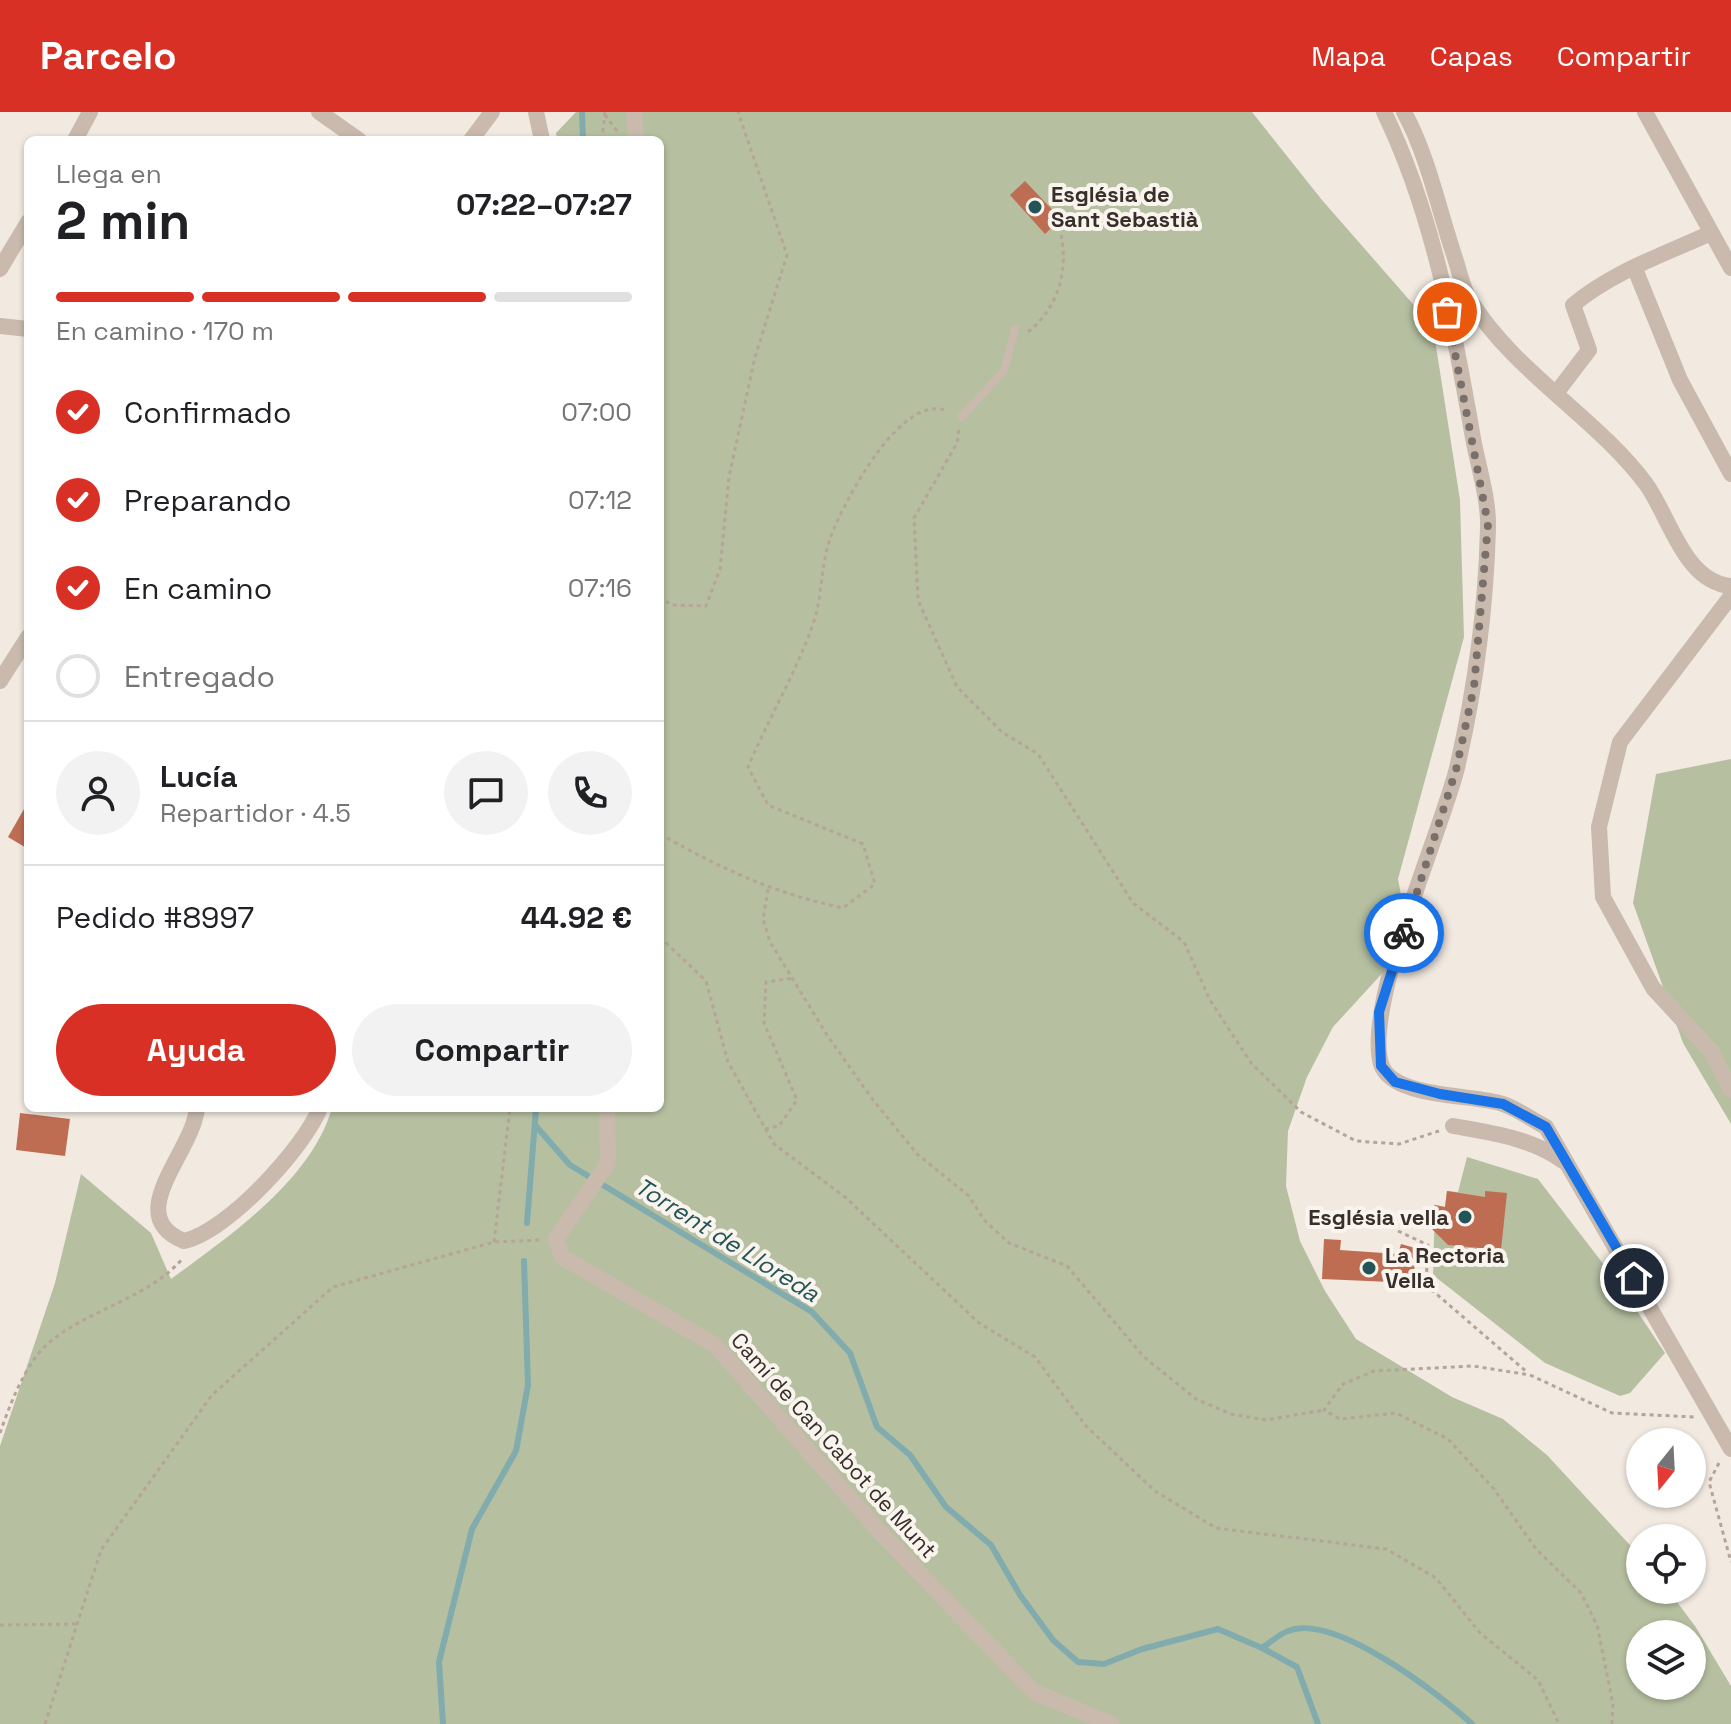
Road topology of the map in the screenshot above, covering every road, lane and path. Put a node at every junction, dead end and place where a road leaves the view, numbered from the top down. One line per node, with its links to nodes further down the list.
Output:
1 (90, 112): 11 (street)
2 (319, 112): 12 (street)
3 (492, 112): 13 (street)
4 (536, 112): 14 (street)
5 (634, 112): 17 (street)
6 (738, 112): 33 (path)
7 (1384, 112): 47 (street)
8 (1404, 112): 28 (street)
9 (1645, 112): 20 (street)
10 (605, 114): 15 (path); 16 (path)
11 (77, 136)
12 (353, 136)
13 (474, 136)
14 (541, 136)
15 (602, 136)
16 (627, 136)
17 (628, 136)
18 (24, 229): 22 (street)
19 (1060, 230): 27 (path)
20 (1711, 233): 21 (street); 23 (street)
21 (1731, 268)
22 (0, 269)
23 (1635, 269): 28 (street); 30 (street)
24 (0, 326): 25 (street)
25 (24, 329)
26 (1015, 329): 29 (lane)
27 (1026, 334)
28 (1557, 392): 31 (street)
29 (961, 417): 37 (path); 45 (path)
30 (1731, 474)
31 (1731, 586)
32 (1731, 596): 40 (street)
33 (664, 599)
34 (24, 643): 35 (street)
35 (0, 681)
36 (664, 836): 37 (path)
37 (768, 887): 39 (path)
38 (664, 941): 46 (path)
39 (794, 978): 46 (path); 53 (path)
40 (1731, 1090)
41 (197, 1112): 49 (street)
42 (318, 1112): 49 (street)
43 (510, 1112): 51 (path)
44 (607, 1112): 50 (street)
45 (1453, 1126): 47 (street)
46 (765, 1129): 62 (path)
47 (1571, 1167): 54 (street)
48 (1398, 1231): 52 (path)
49 (202, 1238): 55 (path)
50 (556, 1239): 51 (path); 61 (street, Camí de Can Cabot de Munt)
51 (494, 1242): 58 (path)
52 (1530, 1375): 53 (path); 54 (path)
53 (1324, 1410): 63 (path)
54 (1713, 1416): 56 (street)
55 (0, 1433)
56 (1728, 1454): 57 (path)
57 (1731, 1562)
58 (76, 1624): 59 (path); 60 (path)
59 (0, 1625)
60 (45, 1724)
61 (1111, 1724)
62 (1559, 1724)
63 (1612, 1724)

